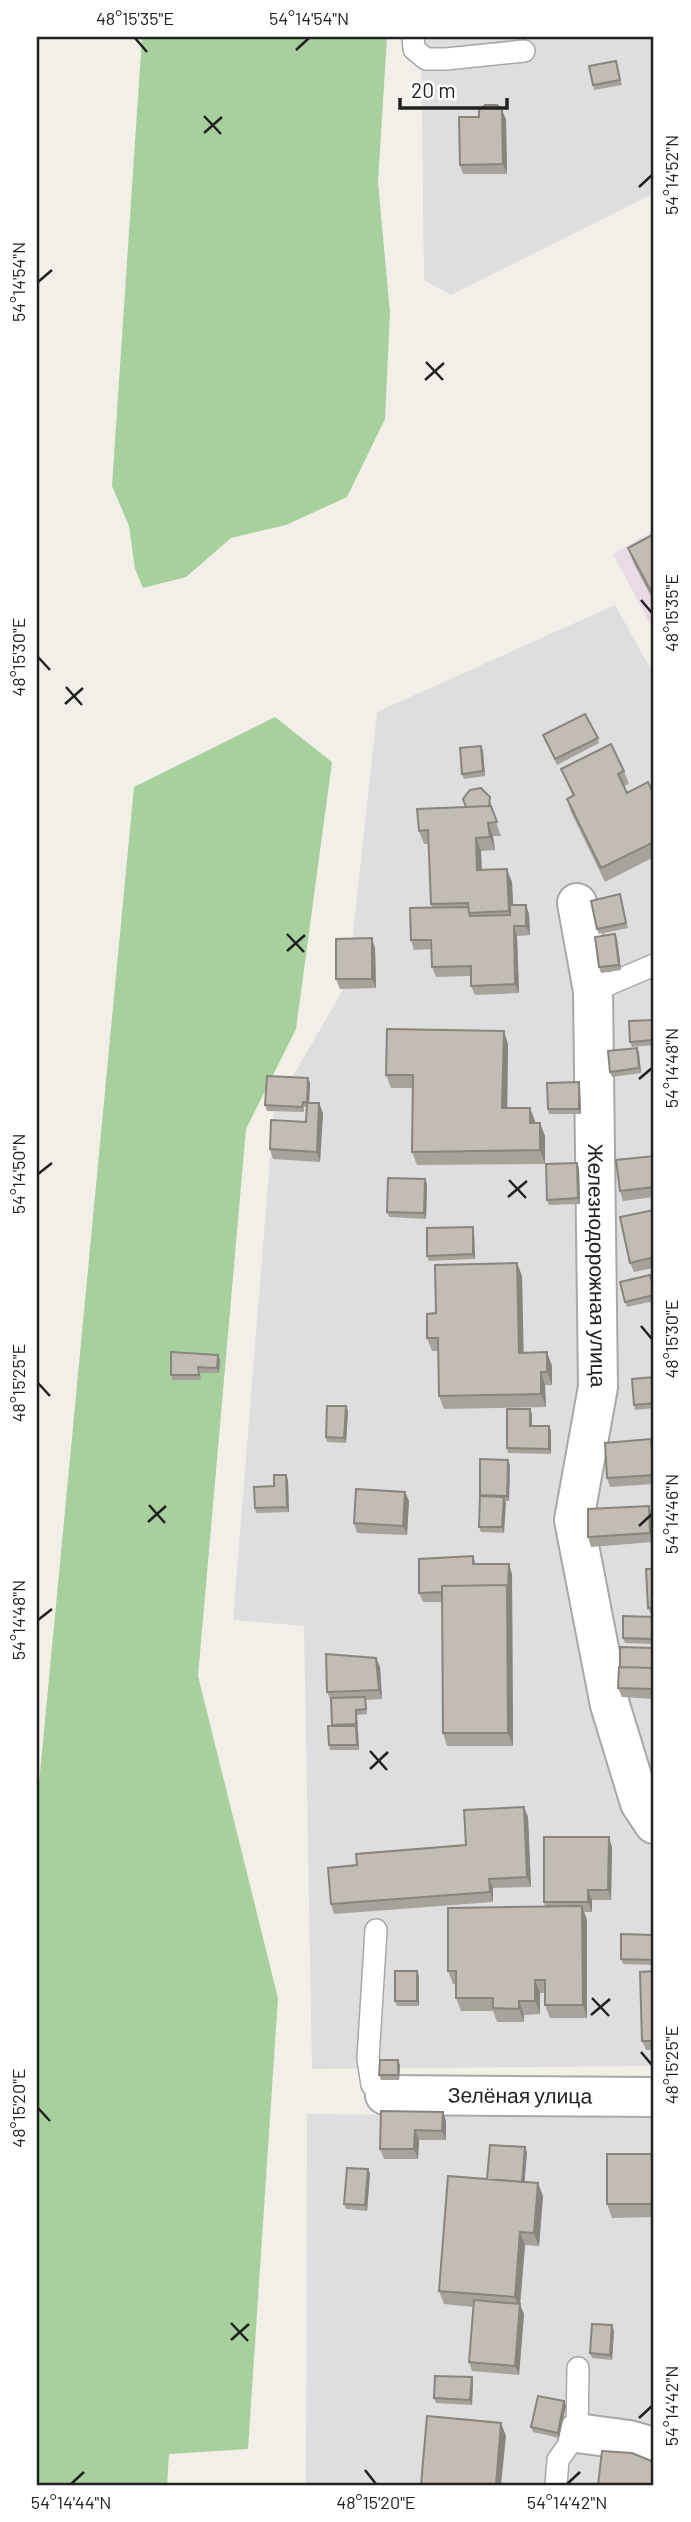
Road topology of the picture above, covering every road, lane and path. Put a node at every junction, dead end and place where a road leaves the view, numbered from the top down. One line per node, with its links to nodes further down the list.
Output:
1 (413, 37): 2 (lane)
2 (524, 51)
3 (577, 903): 5 (street, Железнодорожная улица)
4 (654, 965): 5 (lane)
5 (593, 991): 6 (street, Железнодорожная улица)
6 (654, 1824)
7 (376, 1930): 8 (lane)
8 (385, 2095): 9 (street, Зелёная улица)
9 (654, 2097)
10 (578, 2368): 11 (lane)
11 (577, 2433): 12 (street); 13 (lane)
12 (654, 2447)
13 (556, 2485)

